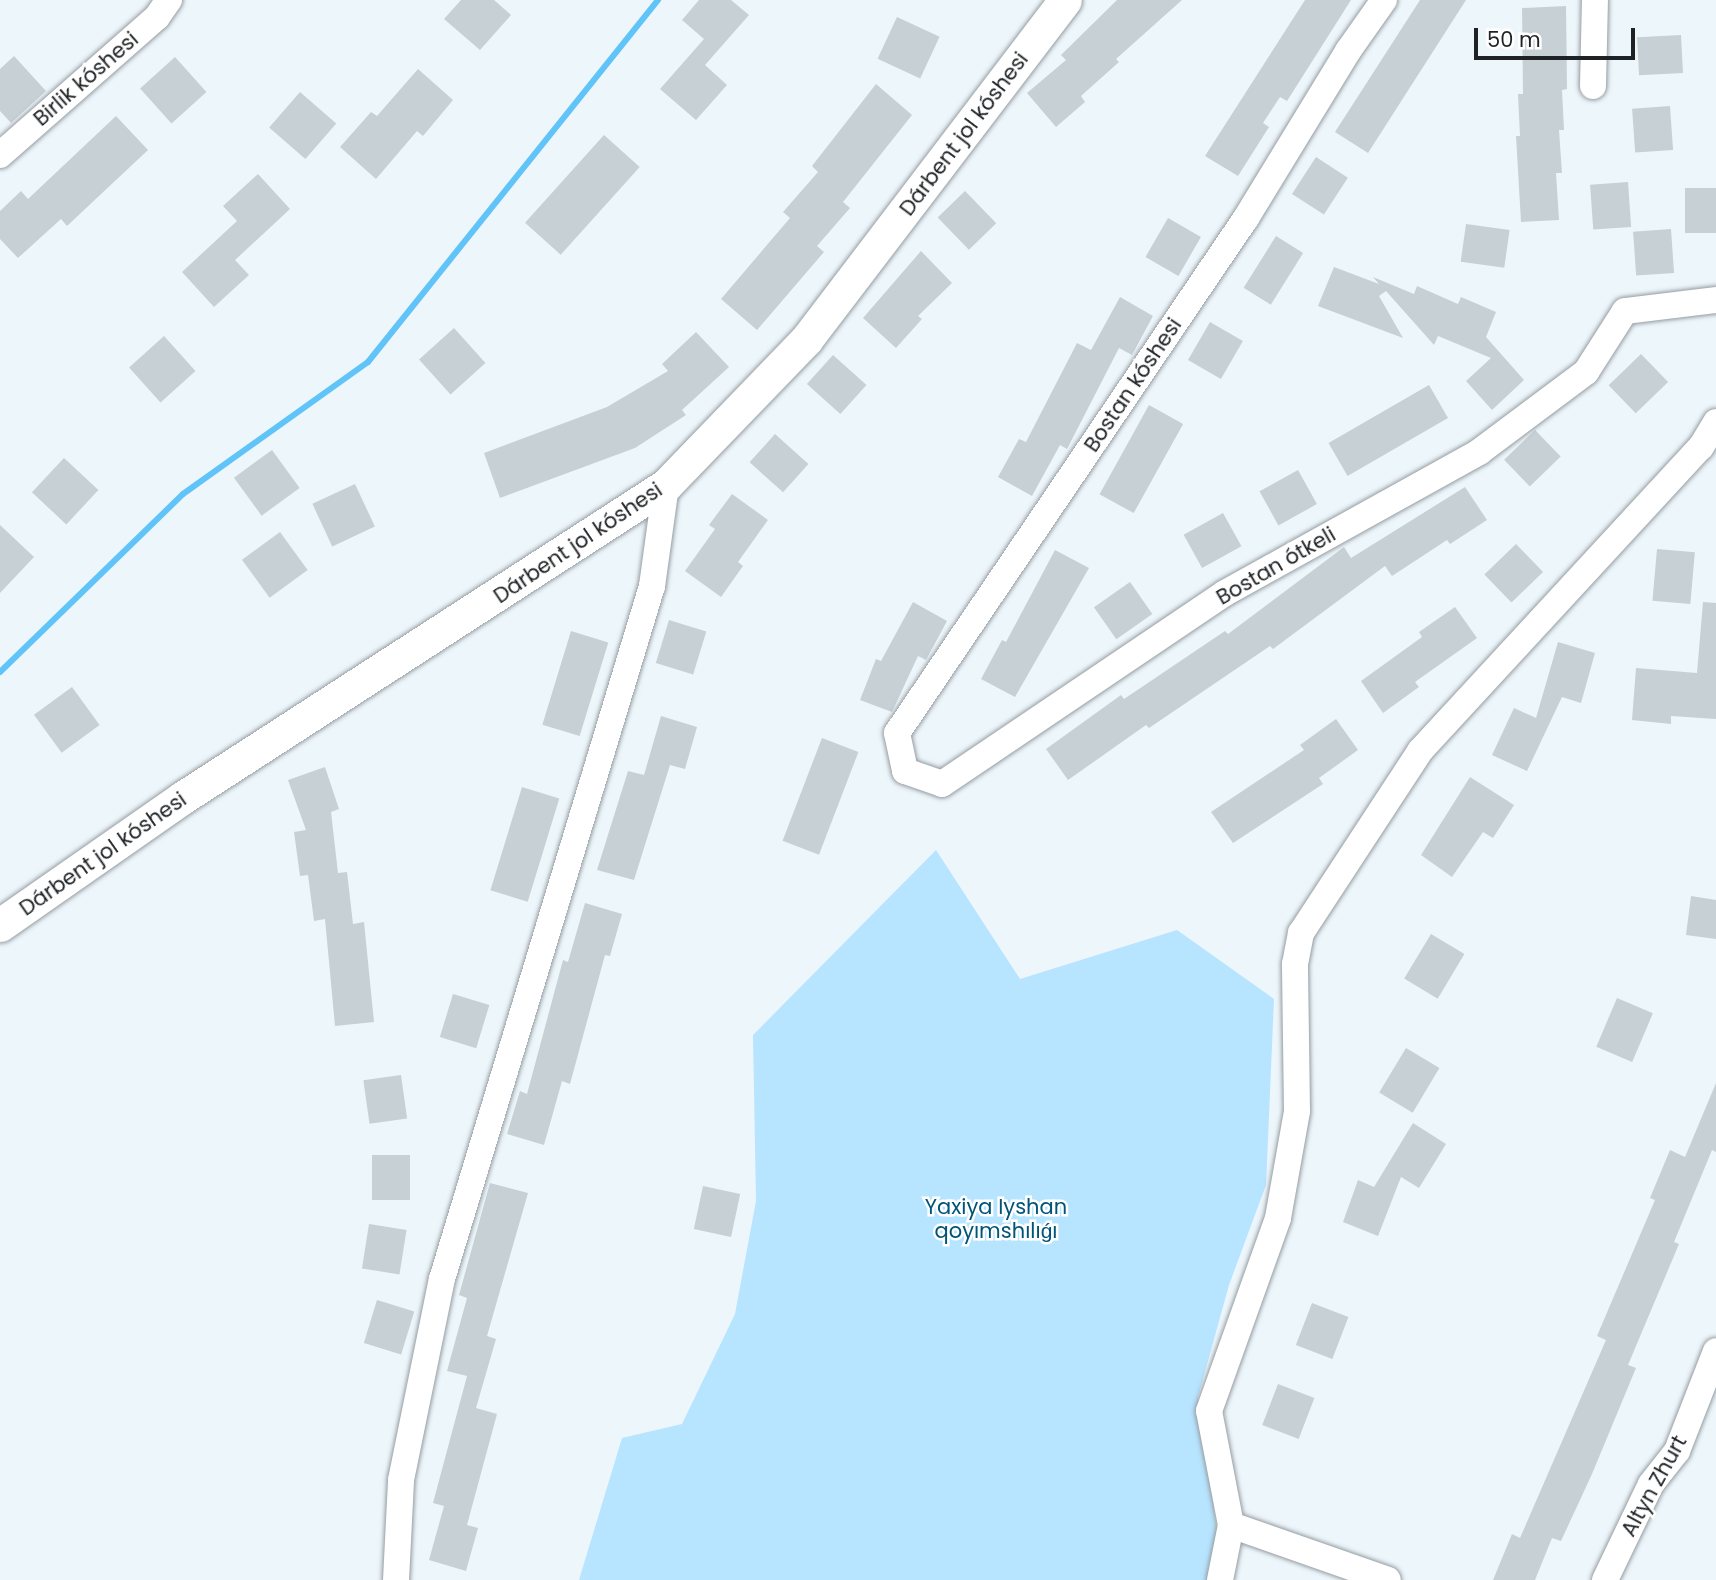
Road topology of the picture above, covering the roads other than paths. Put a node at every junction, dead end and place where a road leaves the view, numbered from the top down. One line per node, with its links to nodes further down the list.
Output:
1 (169, 0): 6 (street, Birlik kóshesi)
2 (1065, 0): 9 (main road, Dárbent jol kóshesi)
3 (1384, 0): 10 (street, Bostan kóshesi)
4 (1595, 0): 5 (street)
5 (1593, 86)
6 (0, 155)
7 (1716, 300): 10 (street, Bostan ótkeli)
8 (1716, 422): 13 (street)
9 (666, 485): 11 (main road, Dárbent jol kóshesi); 14 (street)
10 (905, 771)
11 (0, 926)
12 (1716, 1351): 17 (street, Altyn Zhurt)
13 (1231, 1525): 15 (street); 16 (street)
14 (396, 1580)
15 (1220, 1580)
16 (1388, 1580)
17 (1605, 1580)

